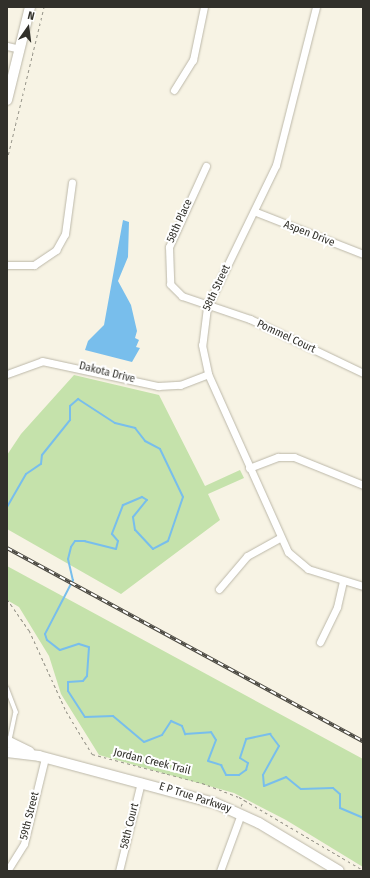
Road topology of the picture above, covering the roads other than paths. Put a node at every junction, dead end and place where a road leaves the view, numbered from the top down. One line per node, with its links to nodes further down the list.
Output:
1 (30, 7): 5 (main road)
2 (204, 7): 6 (street)
3 (316, 7): 10 (street, 58th Street)
4 (7, 46): 5 (street)
5 (20, 49): 7 (main road)
6 (174, 90)
7 (7, 100)
8 (206, 166): 13 (street, 58th Place)
9 (72, 182): 12 (street)
10 (256, 212): 11 (street, Aspen Drive); 13 (street, 58th Street)
11 (363, 254)
12 (7, 265)
13 (207, 307): 14 (street, Pommel Court); 16 (street, 58th Street)
14 (363, 373)
15 (7, 374): 16 (street, Dakota Drive)
16 (208, 374): 17 (street, 58th Street)
17 (249, 468): 18 (street); 19 (street, 58th Street)
18 (363, 485)
19 (280, 538): 20 (street, 58th Street); 22 (street)
20 (343, 581): 21 (street); 23 (street)
21 (363, 586)
22 (219, 589)
23 (320, 642)
24 (7, 688): 25 (lane)
25 (8, 747): 26 (main road, E P True Parkway)
26 (42, 757): 27 (main road, E P True Parkway); 29 (street, 59th Street)
27 (141, 782): 28 (main road, E P True Parkway); 30 (street, 58th Court)
28 (241, 814): 31 (street); 32 (main road, E P True Parkway)
29 (7, 871)
30 (119, 871)
31 (220, 871)
32 (339, 871)

